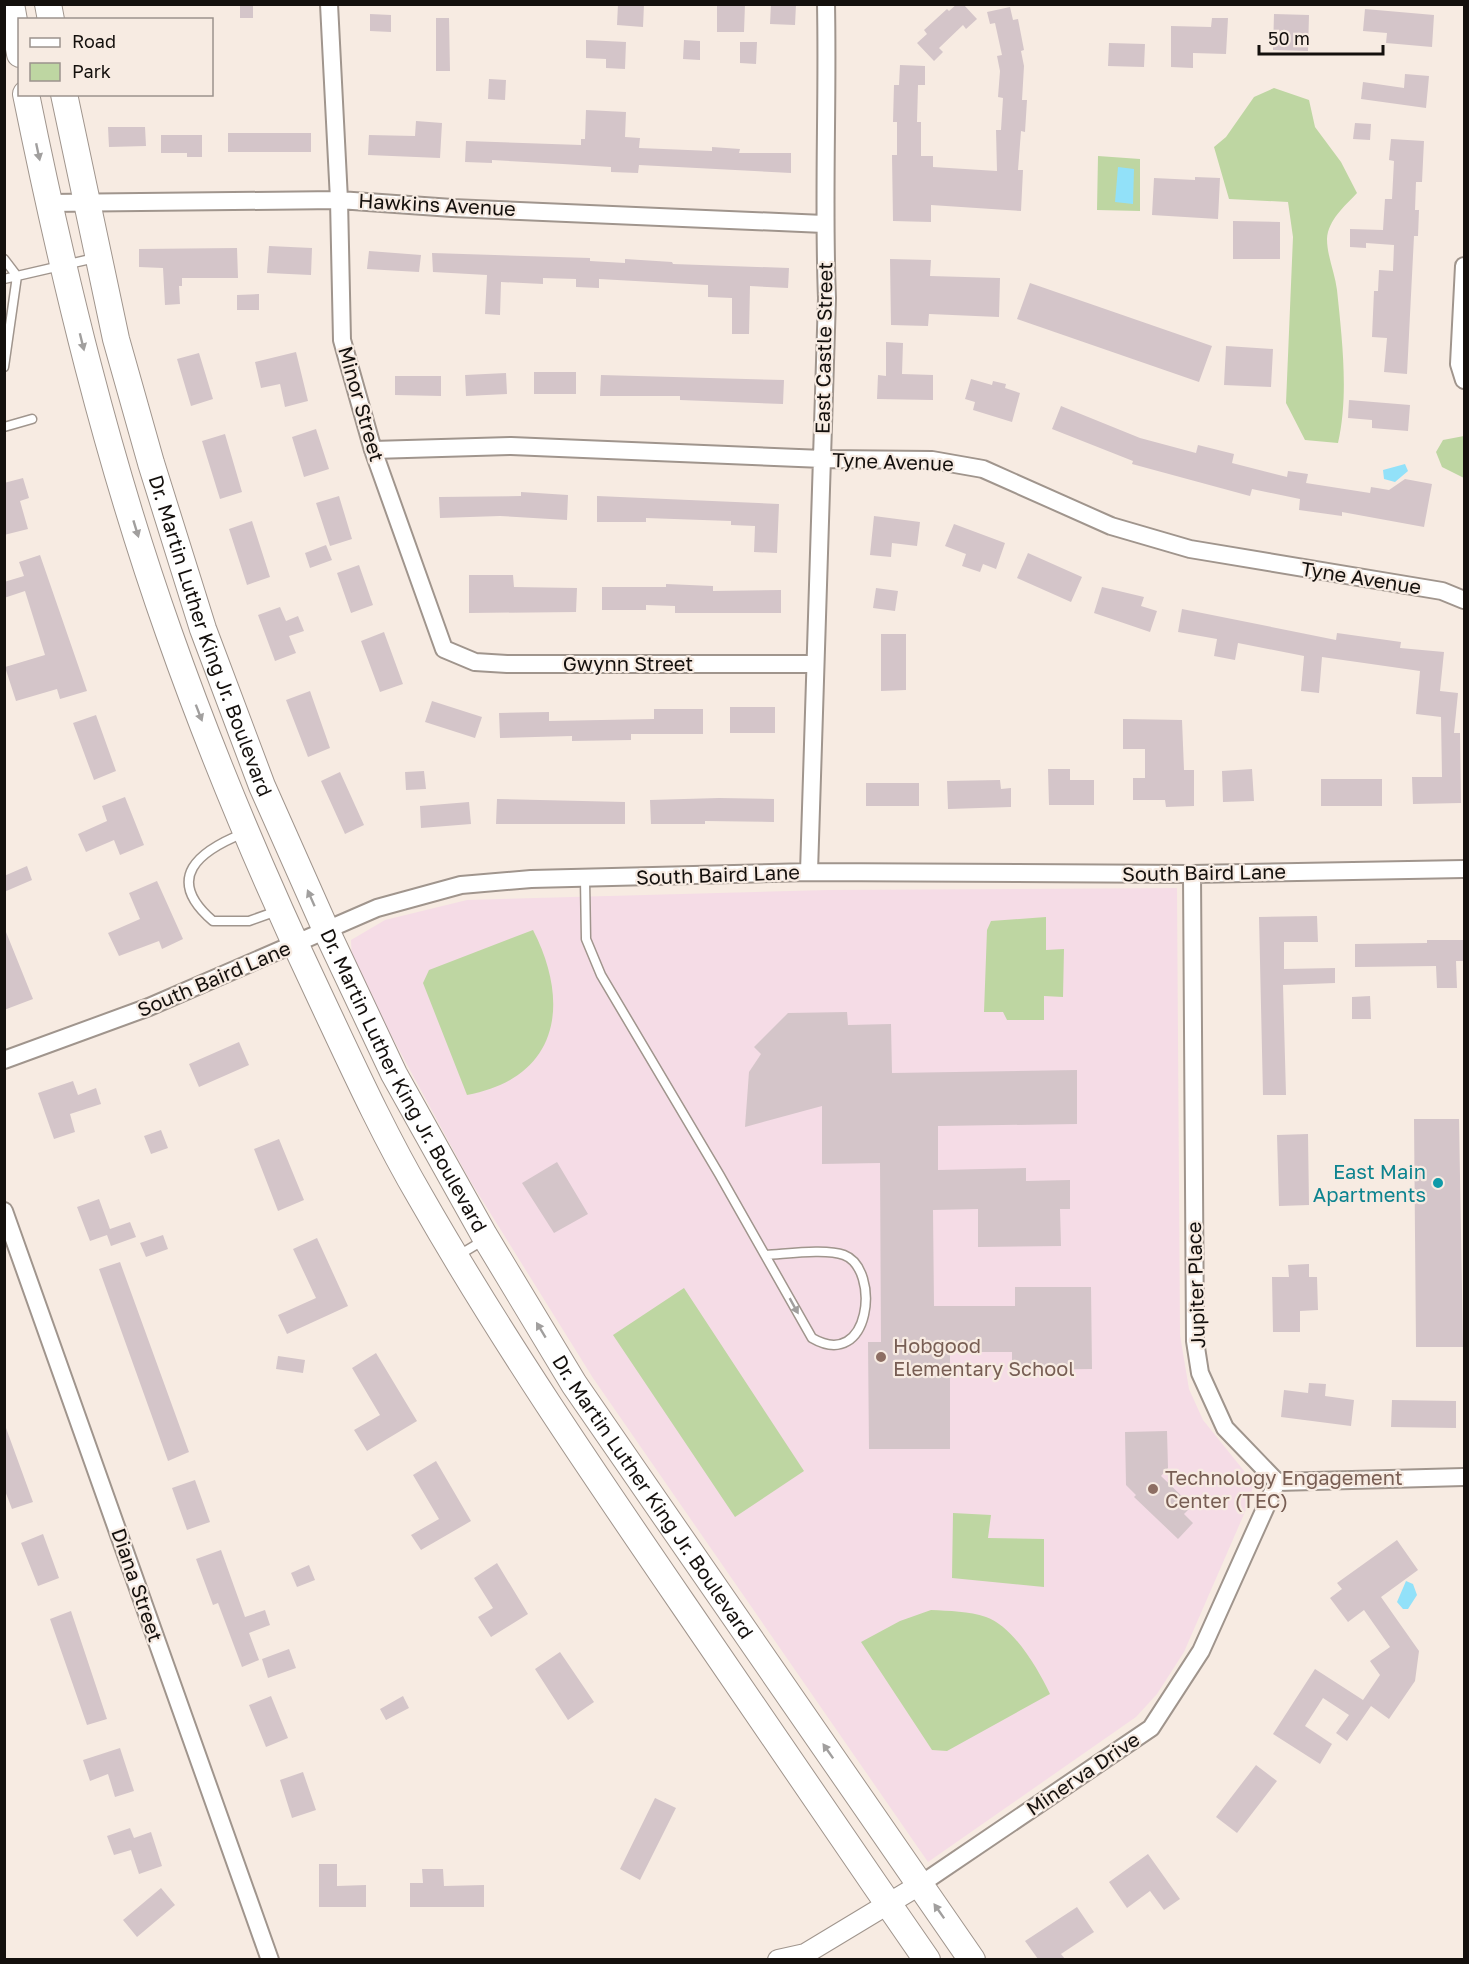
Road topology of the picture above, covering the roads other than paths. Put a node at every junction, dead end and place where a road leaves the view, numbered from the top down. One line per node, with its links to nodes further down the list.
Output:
1 (11, 4): 4 (main road)
2 (329, 4): 7 (street, Minor Street)
3 (826, 4): 10 (street, East Castle Street)
4 (18, 43)
5 (26, 96): 8 (main road, Dr. Martin Luther King Jr. Boulevard, one-way to 8)
6 (64, 96): 9 (main road, Dr. Martin Luther King Jr. Boulevard)
7 (339, 200): 9 (street, Hawkins Avenue); 10 (street, Hawkins Avenue); 21 (street, Minor Street)
8 (49, 203): 9 (street, Hawkins Avenue); 13 (main road, Dr. Martin Luther King Jr. Boulevard)
9 (86, 204): 11 (main road, Dr. Martin Luther King Jr. Boulevard)
10 (824, 224): 22 (street, East Castle Street)
11 (98, 258): 13 (lane); 32 (main road, Dr. Martin Luther King Jr. Boulevard, one-way to 11)
12 (4, 259): 15 (lane)
13 (63, 265): 15 (lane); 26 (main road, Dr. Martin Luther King Jr. Boulevard, one-way to 26)
14 (1464, 266): 18 (street)
15 (17, 276): 16 (lane); 17 (lane)
16 (4, 279)
17 (4, 367)
18 (1464, 380)
19 (32, 419): 20 (lane)
20 (4, 427)
21 (373, 450): 22 (street, Tyne Avenue); 24 (street, Minor Street)
22 (823, 459): 23 (street, Tyne Avenue); 25 (street, East Castle Street)
23 (1464, 600)
24 (444, 649): 25 (street, Gwynn Street)
25 (814, 664): 28 (street, East Castle Street)
26 (247, 832): 31 (main road, Dr. Martin Luther King Jr. Boulevard); 31 (lane)
27 (1464, 869): 29 (street, South Baird Lane)
28 (809, 872): 29 (street, South Baird Lane); 30 (street, South Baird Lane)
29 (1192, 874): 40 (street, Jupiter Place)
30 (585, 879): 32 (street, South Baird Lane); 37 (lane)
31 (280, 909): 33 (main road, Dr. Martin Luther King Jr. Boulevard)
32 (326, 930): 33 (street, South Baird Lane); 36 (main road, Dr. Martin Luther King Jr. Boulevard)
33 (295, 944): 34 (street, South Baird Lane); 38 (main road, Dr. Martin Luther King Jr. Boulevard)
34 (4, 1060)
35 (4, 1211): 43 (street, Diana Street)
36 (486, 1239): 38 (lane); 41 (main road, Dr. Martin Luther King Jr. Boulevard, one-way to 36)
37 (766, 1255): 37 (lane, one-way to 37)
38 (456, 1256): 42 (main road, Dr. Martin Luther King Jr. Boulevard)
39 (1464, 1477): 40 (street)
40 (1277, 1482): 41 (street, Minerva Drive)
41 (921, 1884): 42 (street, Minerva Drive); 46 (main road, Dr. Martin Luther King Jr. Boulevard, one-way to 41)
42 (889, 1905): 44 (street, Minerva Drive); 45 (main road, Dr. Martin Luther King Jr. Boulevard)
43 (270, 1959)
44 (778, 1959)
45 (927, 1959)
46 (972, 1959)

